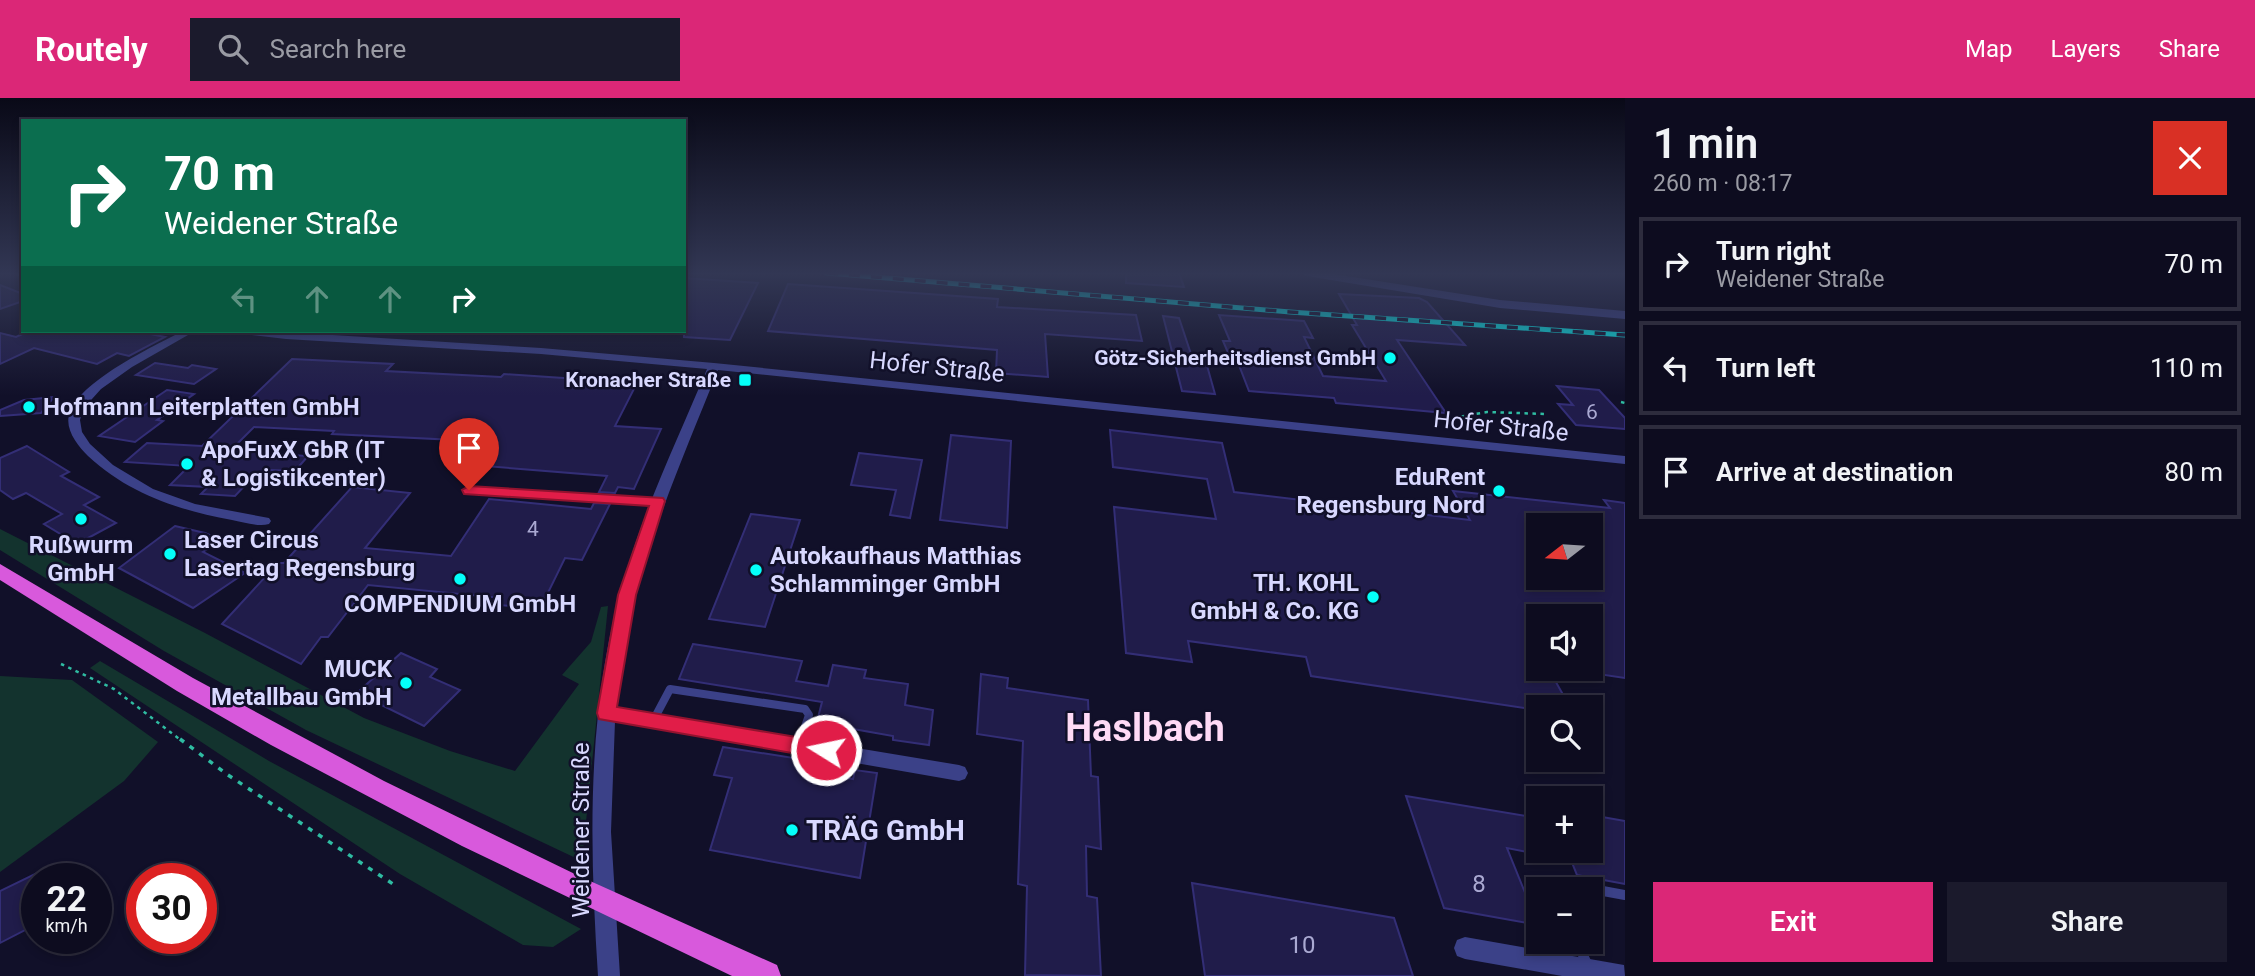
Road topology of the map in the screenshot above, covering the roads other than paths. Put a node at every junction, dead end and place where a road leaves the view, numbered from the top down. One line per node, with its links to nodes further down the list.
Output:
1 (187, 333): 7 (street)
2 (260, 333): 3 (street, Hofer Straße)
3 (714, 366): 4 (street, Hofer Straße); 6 (street, Weidener Straße)
4 (1625, 460)
5 (469, 490): 6 (lane)
6 (658, 501): 9 (street, Weidener Straße)
7 (264, 521)
8 (0, 571): 19 (highway)
9 (606, 713): 10 (street); 18 (street, Weidener Straße)
10 (653, 721): 11 (street); 11 (lane)
11 (799, 746): 12 (street)
12 (959, 773)
13 (1603, 891): 14 (lane)
14 (1625, 895)
15 (1465, 948): 17 (street)
16 (1583, 954): 17 (lane)
17 (1590, 970): 20 (street)
18 (609, 976)
19 (766, 976)
20 (1623, 976)

